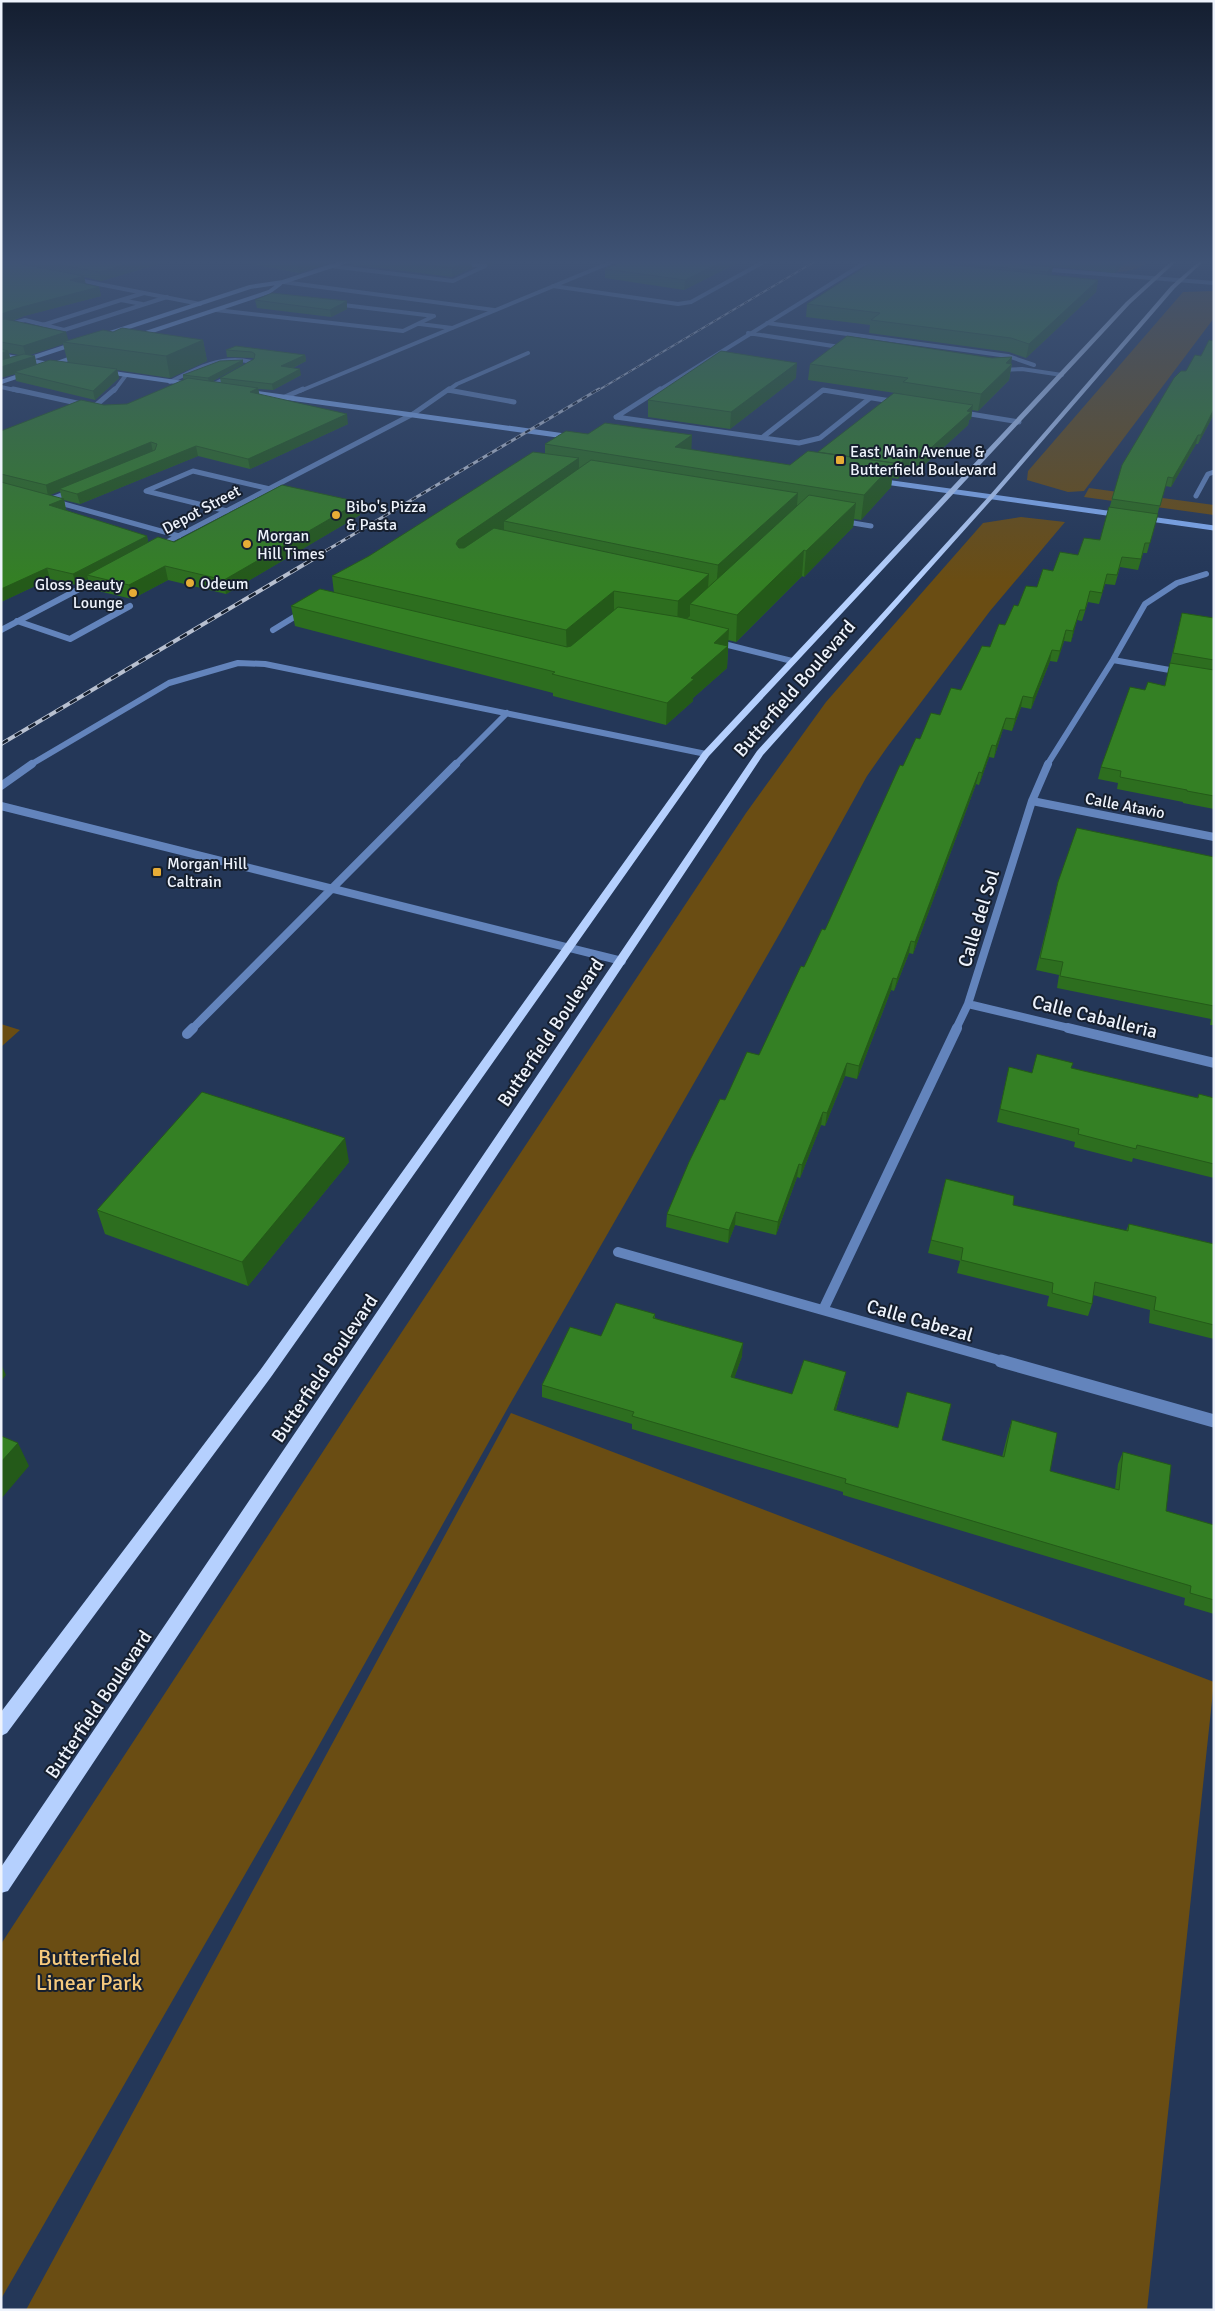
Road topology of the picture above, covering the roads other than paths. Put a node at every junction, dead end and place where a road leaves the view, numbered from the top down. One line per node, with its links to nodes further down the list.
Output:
1 (46, 367): 15 (main road)
2 (201, 367): 16 (street)
3 (247, 367): 21 (street)
4 (358, 367): 26 (street)
5 (498, 367): 25 (street, Depot Street)
6 (695, 367): 36 (street)
7 (1040, 367): 13 (street)
8 (1070, 367): 13 (main road, Butterfield Boulevard)
9 (1104, 367): 42 (main road, Butterfield Boulevard)
10 (1022, 369): 11 (street); 13 (street)
11 (990, 370)
12 (97, 371): 14 (main road)
13 (1065, 372): 34 (main road, Butterfield Boulevard)
14 (126, 375): 16 (main road); 30 (street)
15 (1, 382)
16 (170, 382): 17 (main road)
17 (189, 384): 18 (main road); 22 (street)
18 (196, 385)
19 (203, 386): 21 (main road)
20 (1, 387): 30 (street)
21 (210, 387): 23 (main road)
22 (180, 388)
23 (219, 388)
24 (238, 390): 26 (main road)
25 (448, 390): 28 (street); 33 (street, Depot Street)
26 (285, 397): 33 (main road)
27 (870, 398): 29 (street); 36 (street); 36 (street)
28 (514, 402)
29 (900, 402)
30 (95, 406): 31 (street)
31 (101, 408)
32 (949, 410): 34 (street)
33 (413, 414): 35 (main road); 40 (street, Depot Street)
34 (1019, 422): 41 (main road, Butterfield Boulevard)
35 (576, 437)
36 (762, 438)
37 (1214, 472): 43 (street)
38 (874, 481): 41 (main road)
39 (82, 486): 45 (street)
40 (270, 489): 46 (street, Depot Street); 46 (street)
41 (952, 492): 42 (main road); 62 (main road, Butterfield Boulevard)
42 (992, 496): 47 (main road); 73 (main road, Butterfield Boulevard)
43 (1196, 496)
44 (39, 497): 45 (street)
45 (48, 500): 52 (street)
46 (227, 511): 52 (street, Depot Street)
47 (1126, 516)
48 (1136, 517): 51 (main road)
49 (834, 520): 50 (street)
50 (871, 526)
51 (1214, 528)
52 (179, 536): 53 (street, Depot Street)
53 (153, 550)
54 (1206, 574): 63 (street, Calle del Sol)
55 (102, 576): 58 (street)
56 (130, 606): 58 (street)
57 (309, 608): 60 (street)
58 (17, 621): 59 (street)
59 (1, 630)
60 (273, 630)
61 (707, 640): 62 (street)
62 (792, 660): 66 (main road, Butterfield Boulevard)
63 (1113, 660): 64 (street); 68 (street, Calle del Sol)
64 (1186, 672)
65 (507, 713): 66 (street); 67 (street); 71 (street)
66 (706, 754): 72 (main road, Butterfield Boulevard)
67 (1, 786)
68 (1032, 801): 70 (street, Calle Atavio); 74 (street, Calle del Sol)
69 (1, 806): 71 (street)
70 (1214, 837)
71 (330, 889): 72 (street); 75 (street)
72 (570, 948): 73 (street); 80 (main road, Butterfield Boulevard)
73 (622, 961): 81 (main road, Butterfield Boulevard)
74 (968, 1004): 76 (street, Calle Caballeria); 78 (street, Calle del Sol)
75 (187, 1034)
76 (1214, 1063)
77 (618, 1252): 78 (street, Calle Cabezal)
78 (823, 1310): 79 (street, Calle Cabezal)
79 (1214, 1421)
80 (1, 1727)
81 (1, 1884)

